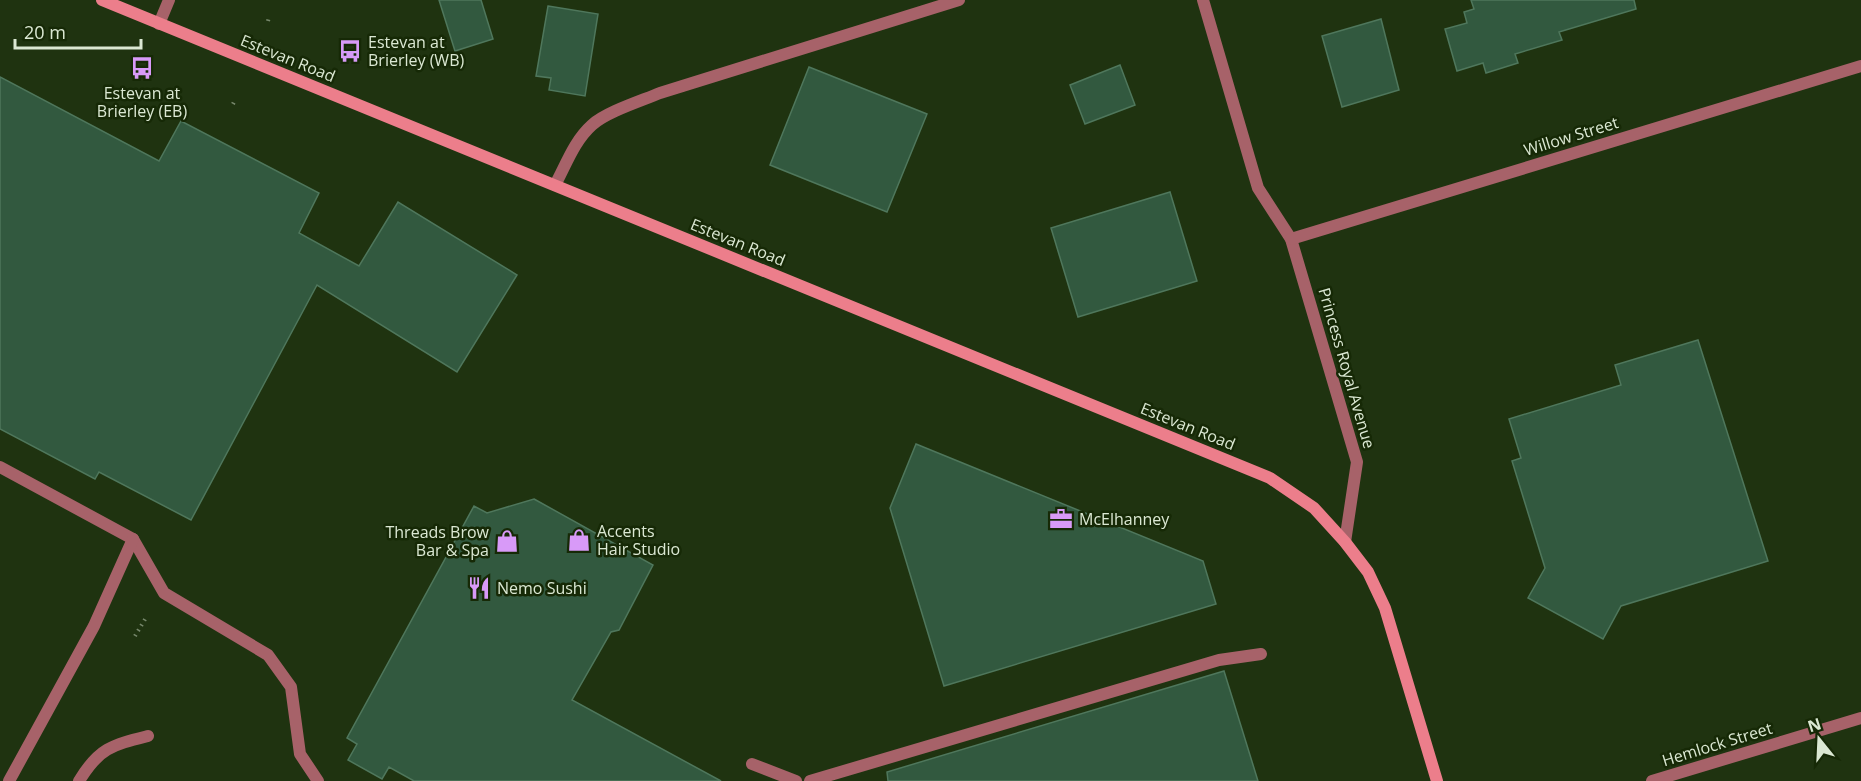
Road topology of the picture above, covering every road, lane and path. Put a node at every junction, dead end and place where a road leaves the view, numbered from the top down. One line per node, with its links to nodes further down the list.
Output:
1 (102, 0): 5 (street, Estevan Road)
2 (169, 0): 5 (street)
3 (959, 0): 7 (street)
4 (1203, 0): 8 (street, Princess Royal Avenue)
5 (159, 24): 7 (street, Estevan Road)
6 (1861, 66): 8 (street, Willow Street)
7 (555, 185): 11 (street, Estevan Road)
8 (1291, 239): 11 (street, Princess Royal Avenue)
9 (0, 467): 10 (street)
10 (133, 538): 16 (street); 18 (street)
11 (1345, 542): 21 (street)
12 (1261, 654): 20 (street)
13 (1861, 718): 22 (street, Hemlock Street)
14 (148, 736): 17 (street)
15 (752, 764): 19 (street)
16 (9, 781)
17 (79, 781)
18 (318, 781)
19 (796, 781)
20 (810, 781)
21 (1437, 781)
22 (1652, 781)

